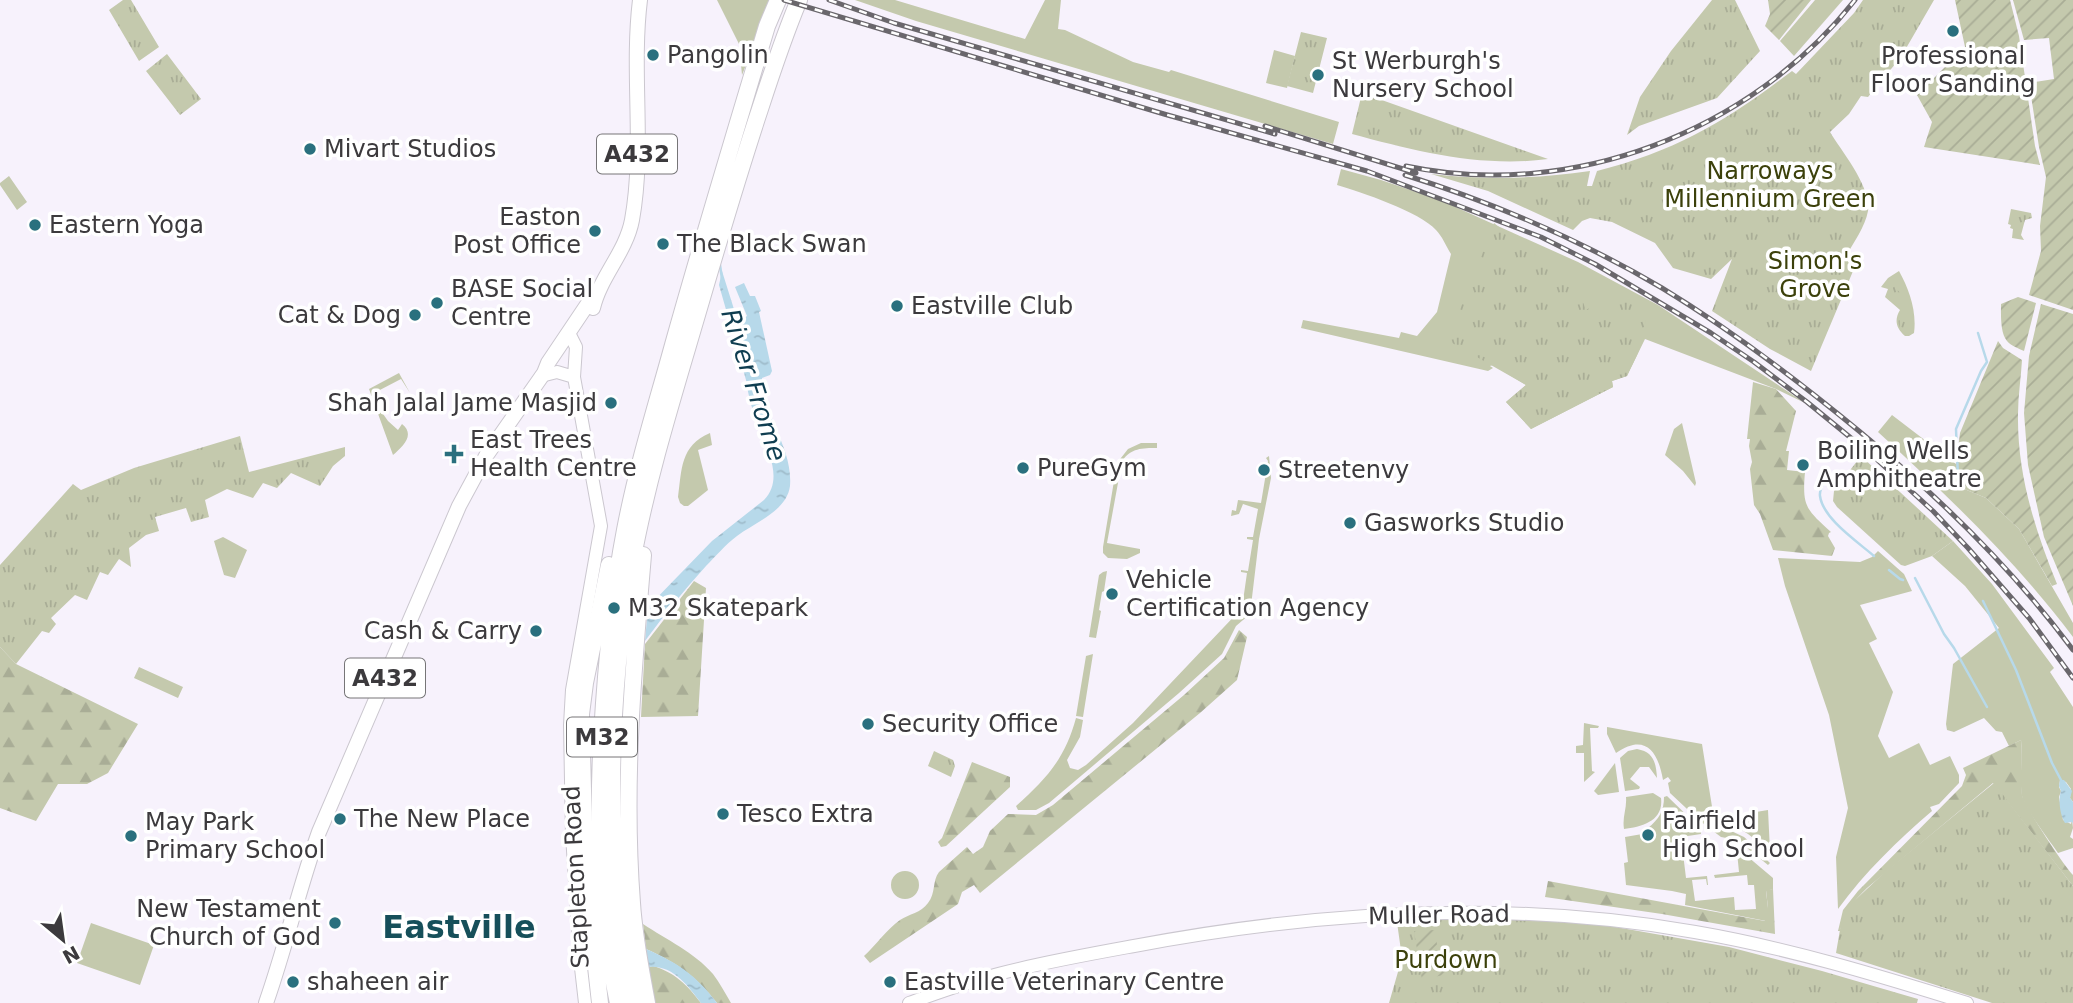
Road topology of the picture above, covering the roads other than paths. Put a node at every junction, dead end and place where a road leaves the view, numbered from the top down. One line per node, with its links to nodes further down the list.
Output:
1 (640, 0): 4 (main road, A432)
2 (779, 0): 7 (highway, M32)
3 (799, 0): 7 (highway, M32)
4 (568, 338): 5 (main road, A432); 6 (main road, Stapleton Road)
5 (543, 374): 6 (main road); 9 (main road, A432)
6 (574, 377): 8 (main road, Stapleton Road)
7 (643, 478): 8 (highway, M32); 10 (highway, M32); 11 (highway, M32); 12 (highway, M32)
8 (595, 1001)
9 (267, 1003)
10 (618, 1003)
11 (632, 1003)
12 (647, 1003)
13 (909, 1003): 14 (main road, Muller Road)
14 (1967, 1003)

